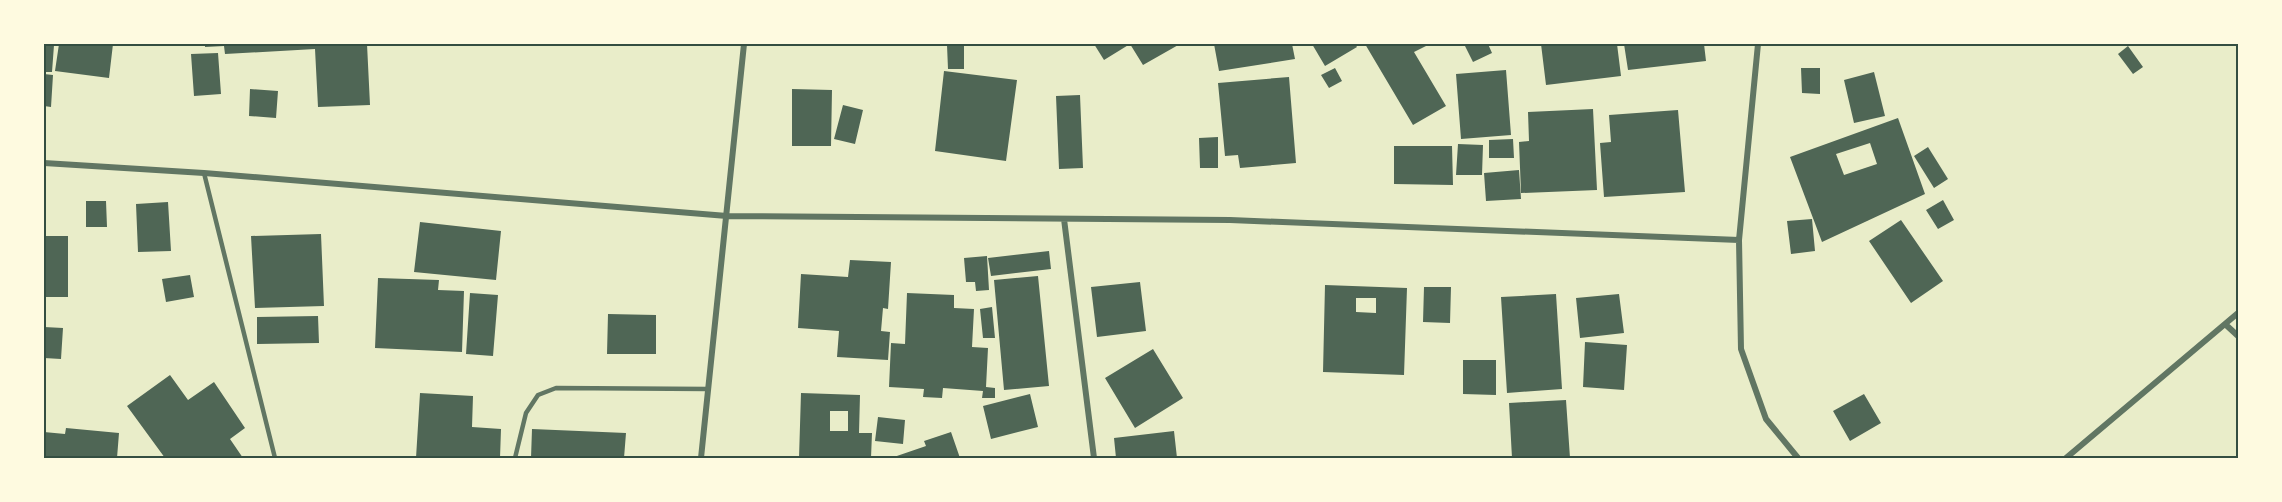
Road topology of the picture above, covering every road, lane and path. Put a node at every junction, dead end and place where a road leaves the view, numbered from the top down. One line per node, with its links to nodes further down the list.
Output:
1 (744, 44): 5 (street)
2 (1758, 44): 7 (street)
3 (44, 163): 4 (street)
4 (204, 173): 5 (street); 12 (lane)
5 (727, 216): 6 (street); 11 (street)
6 (1064, 219): 7 (street); 15 (street)
7 (1739, 240): 16 (street)
8 (2238, 313): 9 (street)
9 (2225, 324): 10 (street); 17 (street)
10 (2238, 336)
11 (708, 388): 13 (lane); 14 (street)
12 (275, 459)
13 (515, 459)
14 (701, 459)
15 (1094, 459)
16 (1798, 459)
17 (2066, 459)

